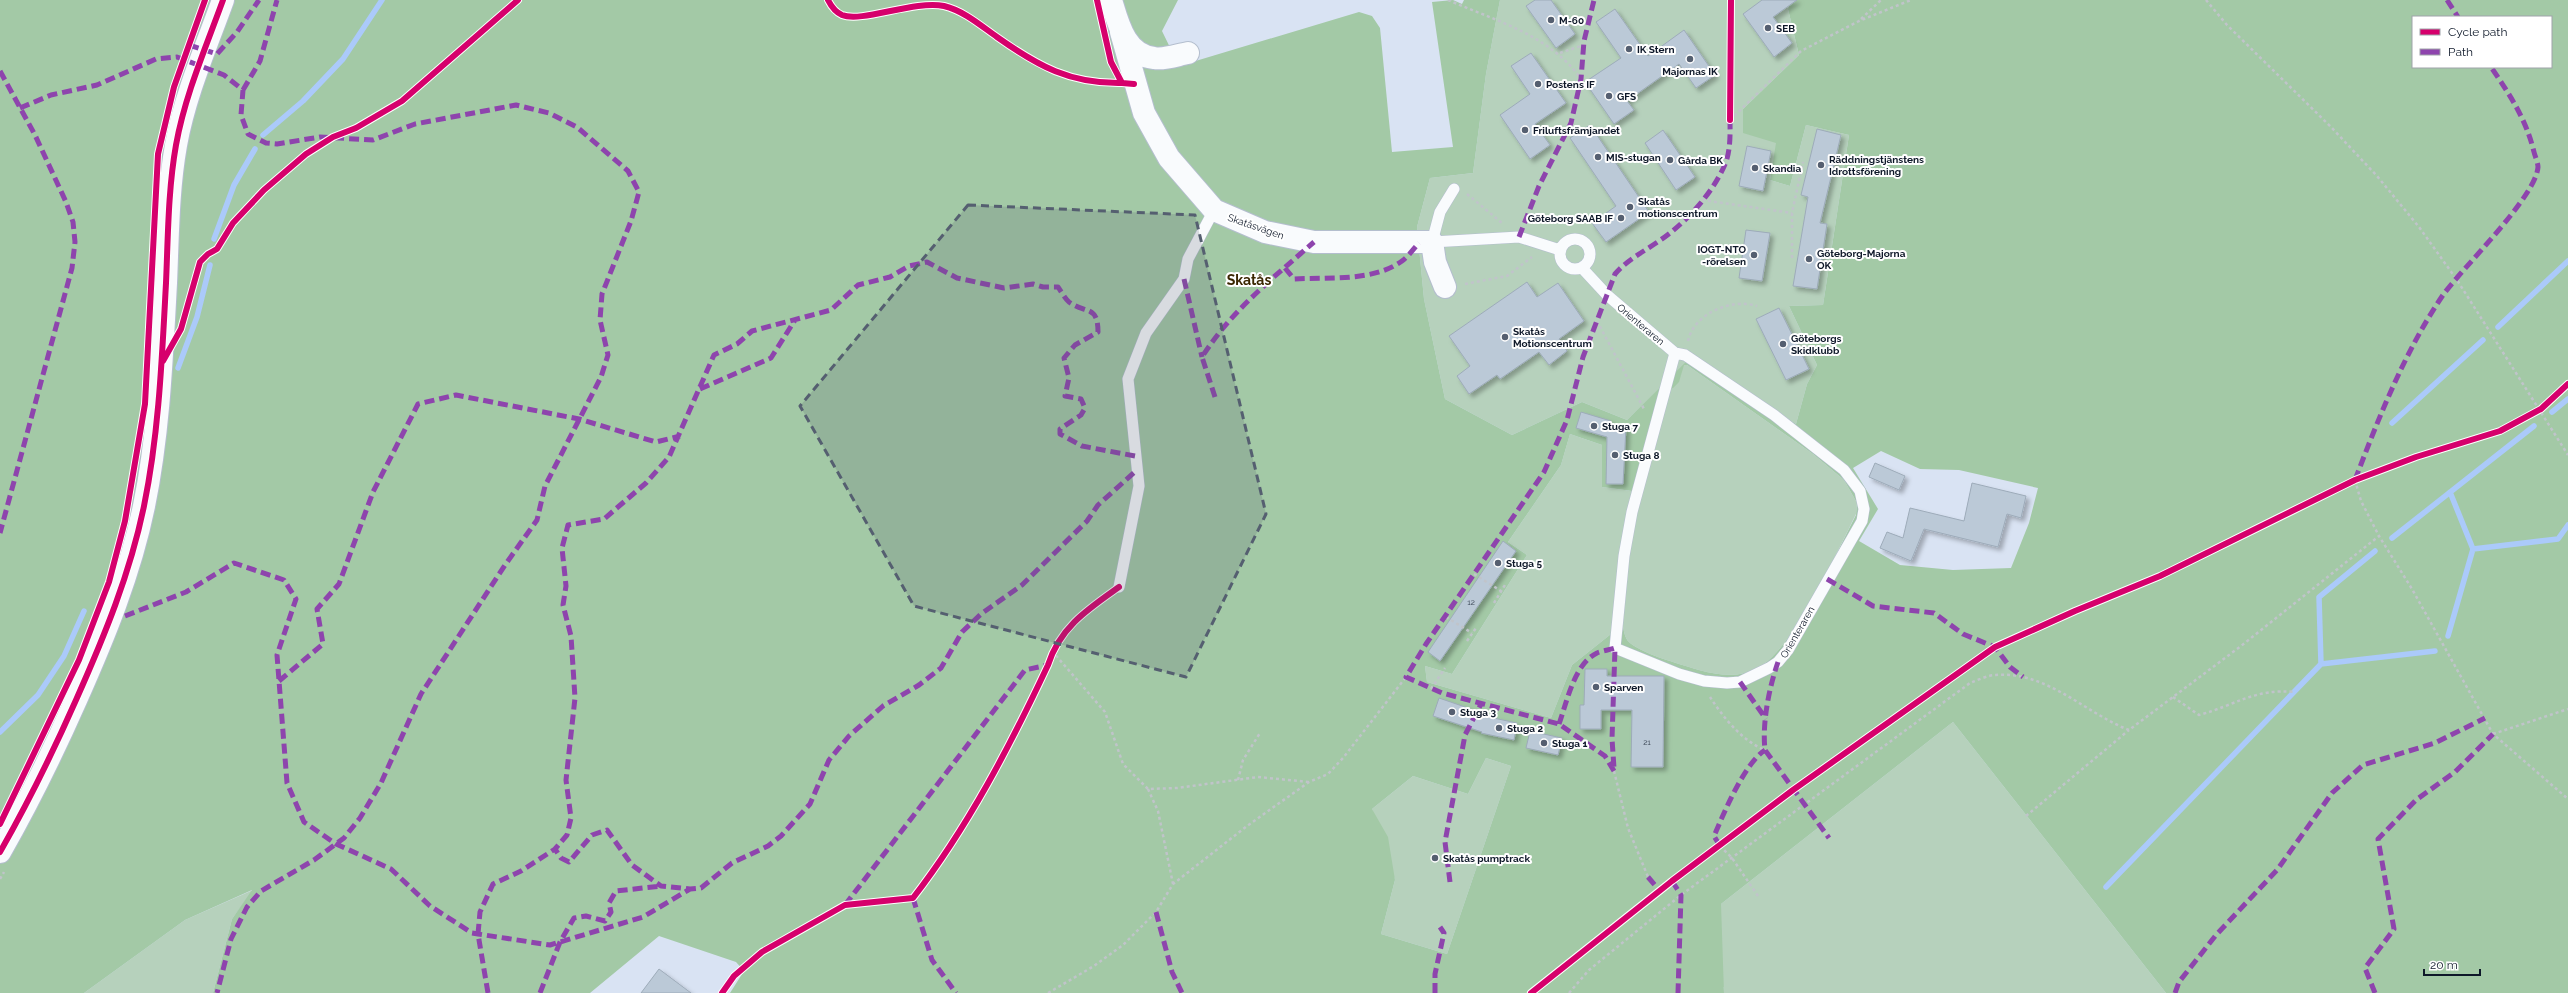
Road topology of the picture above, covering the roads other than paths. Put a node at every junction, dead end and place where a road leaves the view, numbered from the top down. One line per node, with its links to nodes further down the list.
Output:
1 (223, 0): 13 (street)
2 (1111, 0): 3 (street, Skatåsvägen)
3 (1121, 32): 4 (street, Skatåsvägen); 6 (street, Skatåsvägen)
4 (1188, 53)
5 (1454, 189): 7 (lane)
6 (1214, 210): 7 (street, Skatåsvägen); 12 (lane)
7 (1432, 242): 8 (lane); 10 (street)
8 (1560, 250): 9 (lane); 9 (lane)
9 (1582, 268): 11 (lane, Orienteraren)
10 (1445, 286)
11 (1680, 354): 11 (lane, Orienteraren)
12 (1119, 587)
13 (0, 852)

